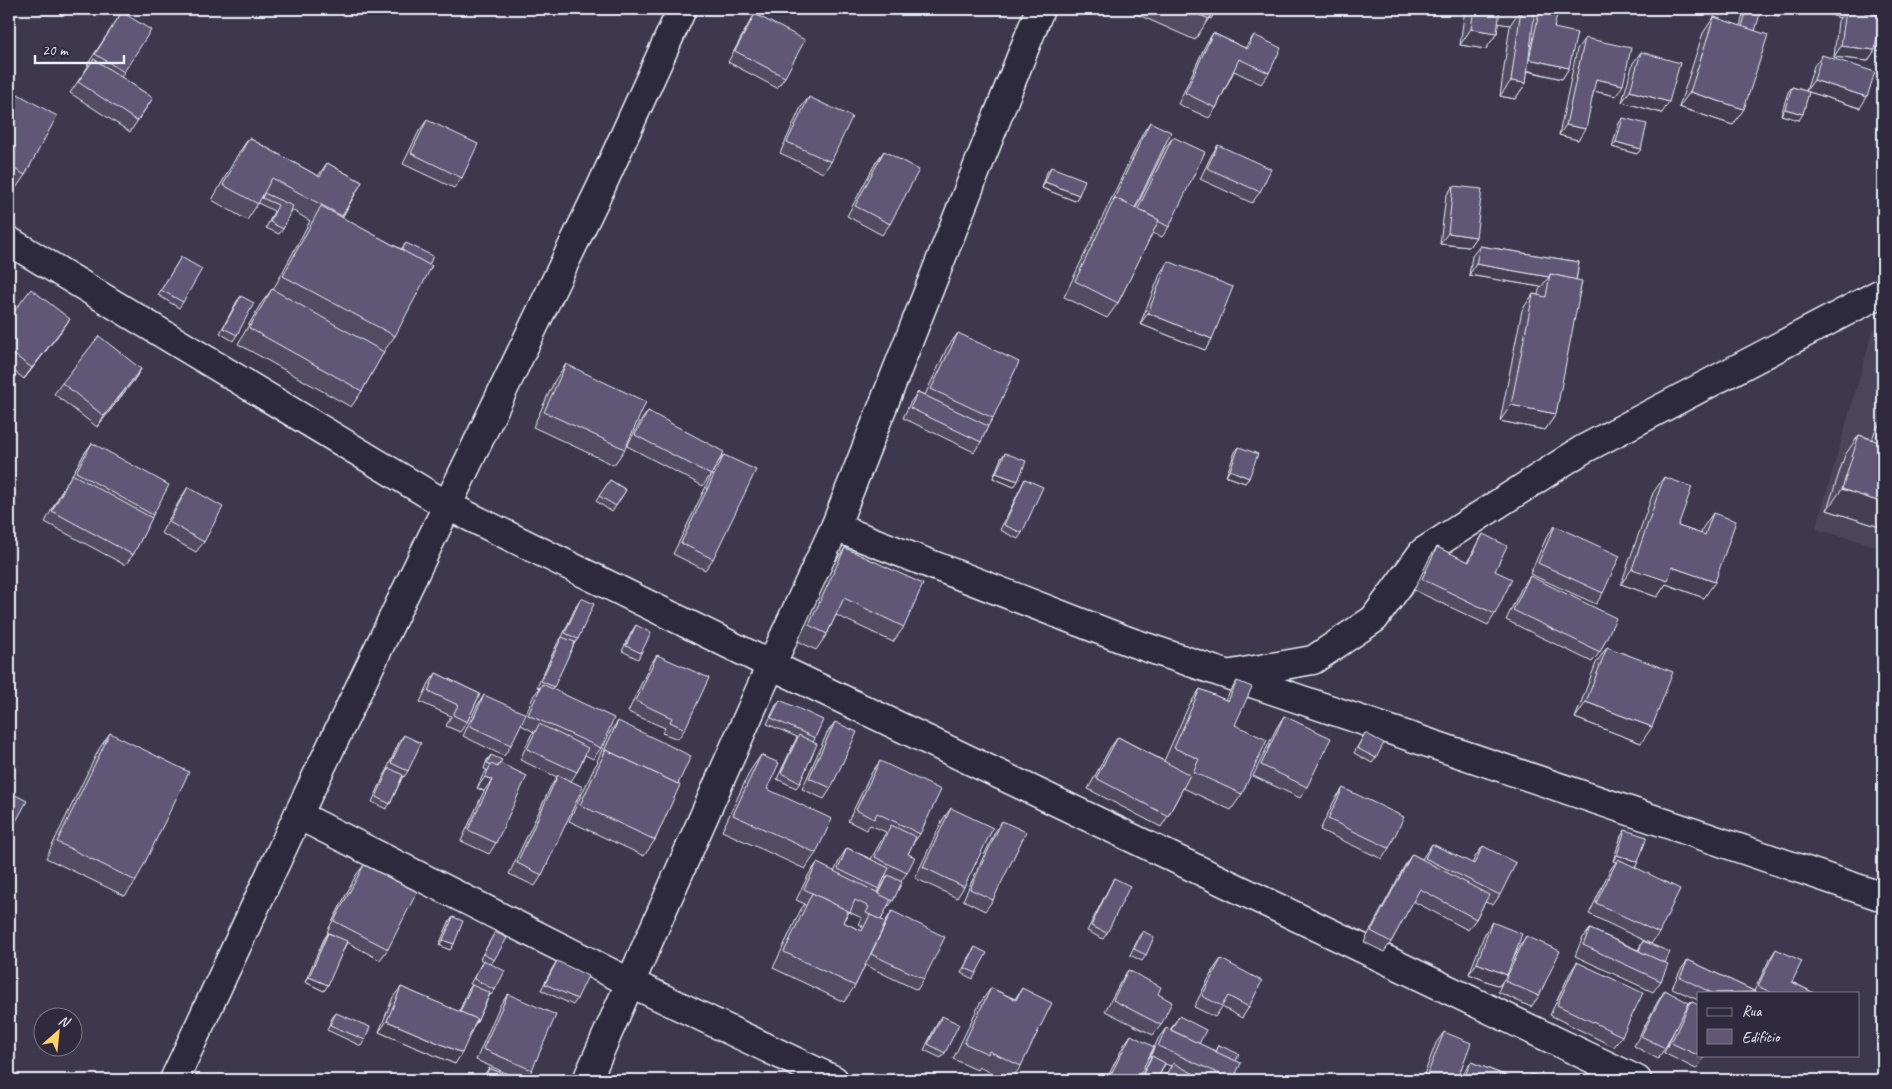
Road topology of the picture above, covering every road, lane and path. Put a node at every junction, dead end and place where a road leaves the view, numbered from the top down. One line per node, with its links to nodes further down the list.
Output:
1 (682, 9): 5 (street)
2 (1040, 9): 6 (street)
3 (9, 241): 5 (street)
4 (1883, 292): 8 (street)
5 (448, 506): 7 (street); 9 (street)
6 (835, 527): 7 (street); 8 (street)
7 (770, 665): 11 (street); 15 (street)
8 (1229, 674): 10 (street)
9 (298, 815): 11 (street); 12 (street)
10 (1883, 897)
11 (631, 983): 13 (street); 14 (street)
12 (174, 1080)
13 (586, 1080)
14 (834, 1080)
15 (1637, 1080)

